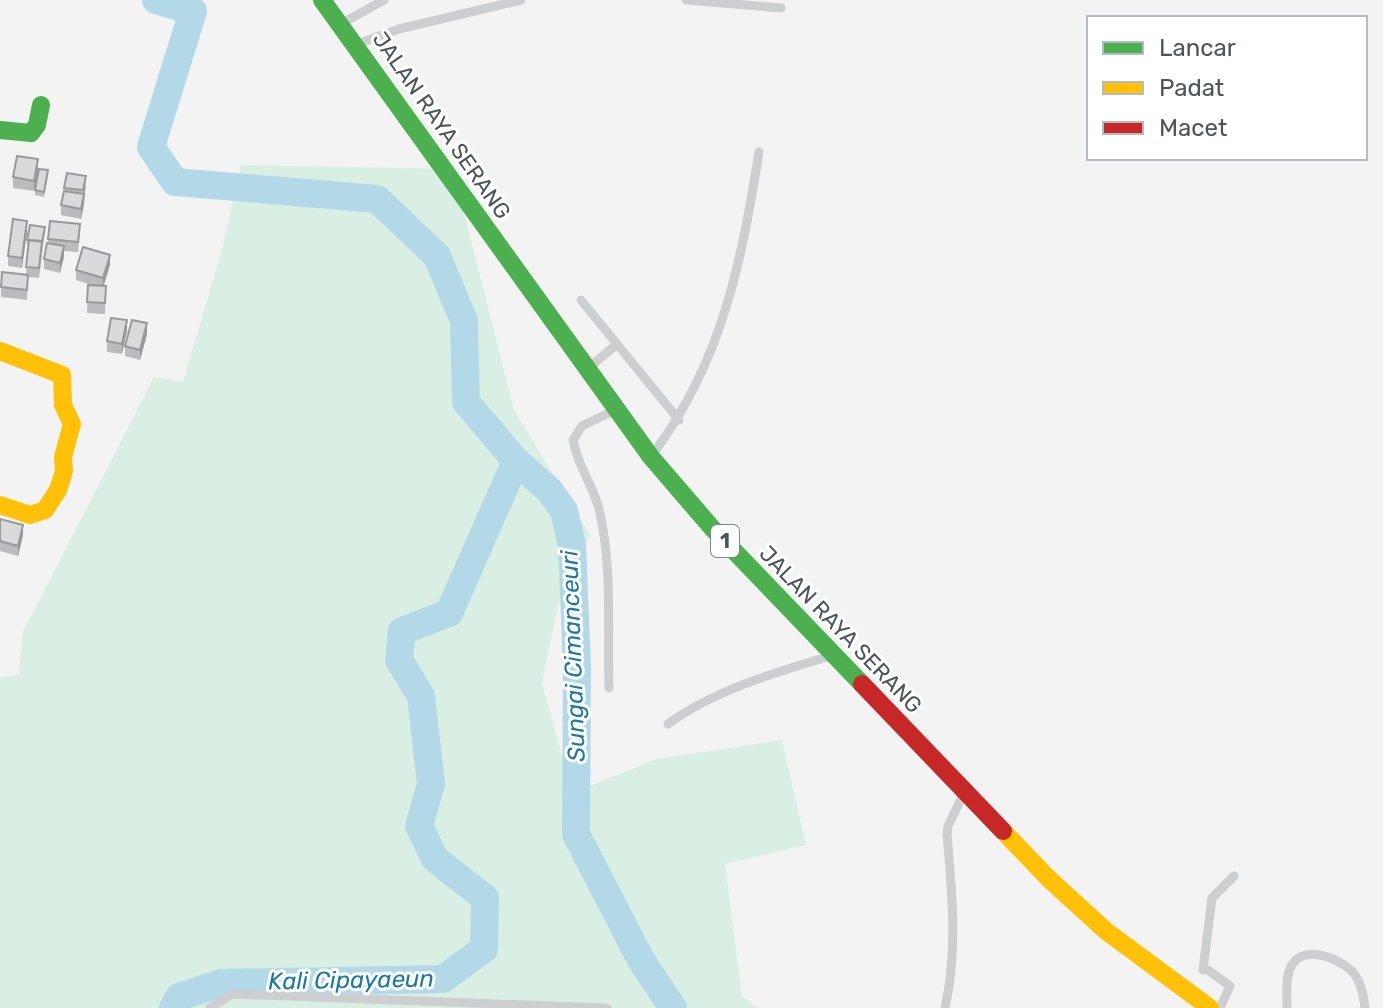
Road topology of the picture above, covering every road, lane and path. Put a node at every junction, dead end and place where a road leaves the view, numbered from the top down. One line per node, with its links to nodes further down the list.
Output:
1 (322, 0): 6 (main road, JALAN RAYA SERANG / 1)
2 (384, 0): 6 (lane)
3 (521, 0): 7 (lane)
4 (686, 0): 5 (lane)
5 (781, 8)
6 (341, 23): 7 (main road, JALAN RAYA SERANG / 1)
7 (356, 44): 14 (main road, JALAN RAYA SERANG / 1)
8 (41, 105): 9 (main road)
9 (0, 130)
10 (759, 152): 16 (lane)
11 (581, 300): 12 (lane)
12 (617, 344): 14 (lane); 16 (lane)
13 (0, 351): 18 (main road)
14 (587, 370): 15 (main road, JALAN RAYA SERANG / 1)
15 (615, 410): 17 (main road, JALAN RAYA SERANG / 1); 20 (lane)
16 (679, 420): 17 (lane)
17 (651, 457): 19 (main road, JALAN RAYA SERANG / 1)
18 (0, 505)
19 (834, 655): 21 (lane); 22 (main road, JALAN RAYA SERANG / 1)
20 (609, 688)
21 (668, 724)
22 (964, 792): 25 (main road, JALAN RAYA SERANG / 1); 28 (lane)
23 (1234, 876): 24 (lane)
24 (1203, 970): 25 (lane); 30 (lane)
25 (1188, 992): 29 (main road, JALAN RAYA SERANG / 1)
26 (210, 1008): 27 (lane)
27 (607, 1008)
28 (945, 1008)
29 (1210, 1008)
30 (1220, 1008)
31 (1287, 1008): 32 (lane)
32 (1365, 1008)

